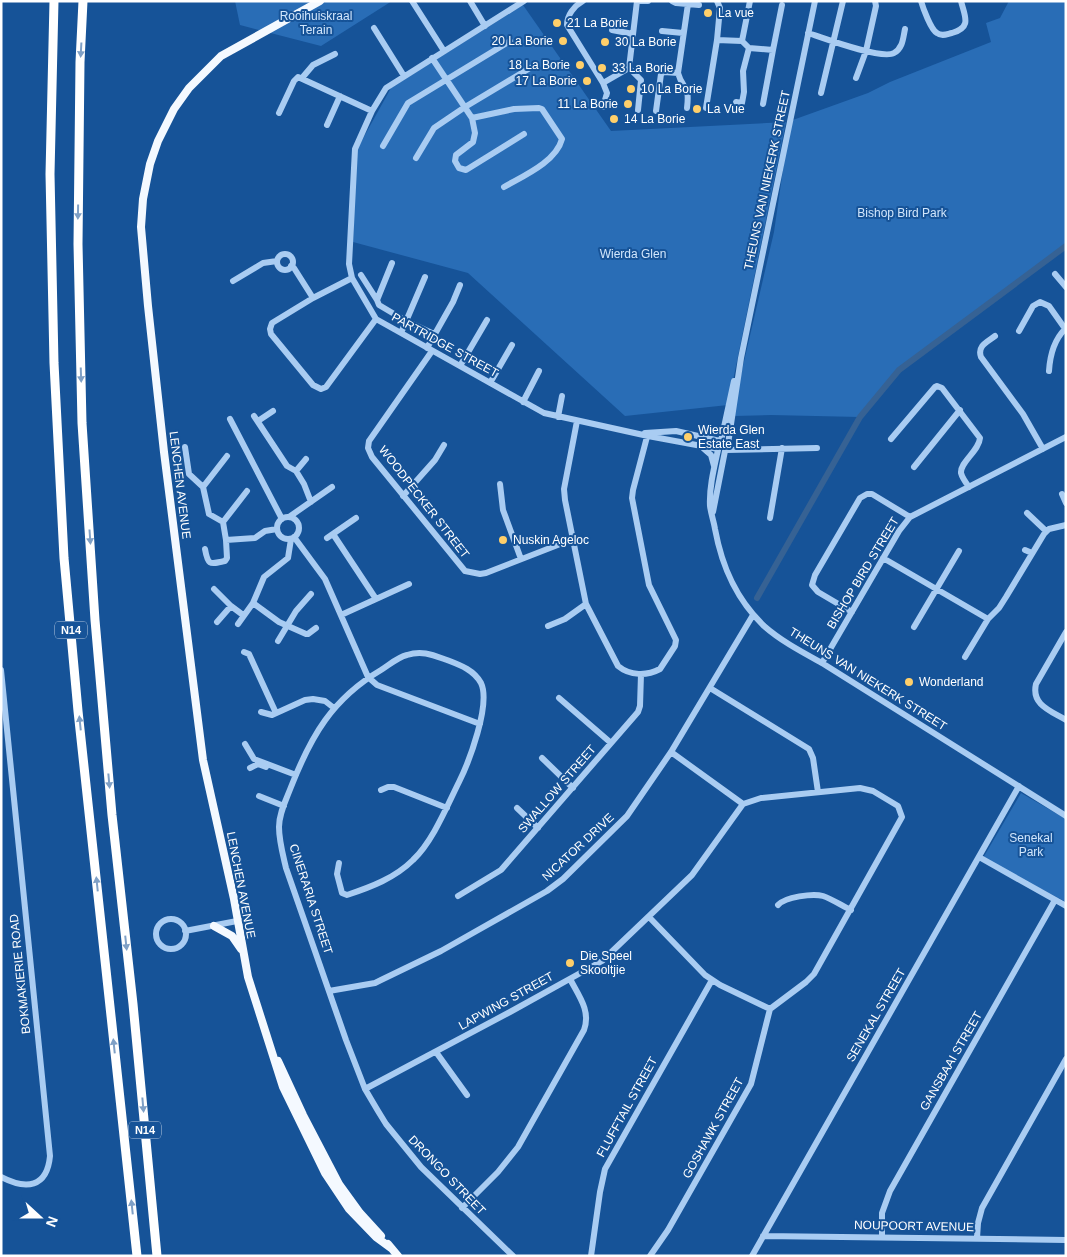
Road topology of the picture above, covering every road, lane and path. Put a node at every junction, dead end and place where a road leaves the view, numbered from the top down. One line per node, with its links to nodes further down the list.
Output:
1 (54, 1): 226 (highway, N14, one-way to 1)
2 (83, 1): 227 (highway, N14, one-way to 227)
3 (320, 1): 208 (main road, LENCHEN AVENUE)
4 (412, 1): 35 (street)
5 (470, 1): 21 (street)
6 (524, 1): 21 (street, PARTRIDGE STREET)
7 (583, 1): 46 (street)
8 (637, 1): 9 (street); 27 (street)
9 (648, 1)
10 (672, 1): 18 (street)
11 (717, 1): 30 (street)
12 (750, 1): 31 (street)
13 (843, 1): 32 (street)
14 (875, 1): 36 (street)
15 (920, 1): 16 (street)
16 (961, 1)
17 (814, 3): 26 (street, THEUNS VAN NIEKERK STREET)
18 (688, 4): 19 (street); 28 (street)
19 (699, 5)
20 (782, 5): 34 (street)
21 (485, 26): 35 (street, PARTRIDGE STREET)
22 (374, 28): 42 (street)
23 (905, 29): 36 (street)
24 (612, 30): 27 (street)
25 (662, 31): 28 (street)
26 (808, 33): 32 (street); 87 (street, THEUNS VAN NIEKERK STREET)
27 (633, 34): 40 (street)
28 (683, 34): 41 (street)
29 (510, 40): 45 (street)
30 (718, 40): 31 (street); 54 (street)
31 (742, 42): 33 (street)
32 (833, 42): 36 (street); 47 (street)
33 (749, 48): 34 (street); 49 (street)
34 (773, 50): 50 (street)
35 (444, 51): 38 (street, PARTRIDGE STREET)
36 (866, 51): 44 (street)
37 (334, 54): 43 (street)
38 (432, 58): 42 (street, PARTRIDGE STREET); 45 (street)
39 (530, 68): 51 (street)
40 (629, 68): 46 (street); 55 (street)
41 (678, 73): 53 (street); 57 (street)
42 (404, 76): 56 (street, PARTRIDGE STREET)
43 (302, 78): 48 (street); 58 (street)
44 (856, 78)
45 (446, 80): 51 (street); 62 (street)
46 (602, 83): 52 (street)
47 (821, 93)
48 (340, 96): 56 (street); 60 (street)
49 (736, 102)
50 (764, 104)
51 (465, 107): 59 (street); 63 (street)
52 (603, 107)
53 (687, 108)
54 (706, 108)
55 (638, 110)
56 (372, 111): 71 (street, PARTRIDGE STREET)
57 (656, 111)
58 (279, 113)
59 (472, 118): 61 (street); 64 (street)
60 (327, 125)
61 (524, 134)
62 (384, 146)
63 (416, 158)
64 (504, 187)
65 (277, 261): 67 (street); 67 (street); 72 (street)
66 (392, 262): 76 (street)
67 (291, 266): 75 (street)
68 (1055, 274): 74 (street)
69 (361, 275): 76 (street)
70 (425, 277): 79 (street)
71 (352, 278): 75 (street); 77 (street, PARTRIDGE STREET)
72 (233, 281)
73 (460, 285): 83 (street, WOODPECKER STREET)
74 (1066, 287)
75 (313, 298): 77 (street)
76 (377, 300): 79 (street)
77 (376, 319): 82 (street, PARTRIDGE STREET)
78 (487, 320): 88 (street)
79 (406, 321): 82 (street); 83 (street)
80 (1065, 329): 81 (street); 90 (street)
81 (1019, 331)
82 (401, 333): 86 (street, PARTRIDGE STREET)
83 (434, 334): 86 (street, WOODPECKER STREET)
84 (995, 336): 110 (street)
85 (512, 345): 91 (street)
86 (429, 349): 88 (street, PARTRIDGE STREET); 122 (street, WOODPECKER STREET)
87 (741, 358): 99 (street, THEUNS VAN NIEKERK STREET); 106 (street, THEUNS VAN NIEKERK STREET)
88 (460, 366): 91 (street, PARTRIDGE STREET)
89 (539, 371): 93 (street)
90 (1049, 371)
91 (490, 383): 93 (street, PARTRIDGE STREET)
92 (562, 396): 96 (street)
93 (522, 402): 96 (street, PARTRIDGE STREET)
94 (960, 410): 103 (street); 113 (street); 117 (street)
95 (273, 411): 115 (street)
96 (558, 417): 98 (street, PARTRIDGE STREET)
97 (230, 419): 131 (street)
98 (577, 421): 100 (street, PARTRIDGE STREET); 139 (street)
99 (722, 431): 101 (street); 106 (street, THEUNS VAN NIEKERK STREET)
100 (646, 434): 101 (street, PARTRIDGE STREET); 105 (street, PARTRIDGE STREET); 173 (street)
101 (701, 436): 105 (street); 106 (street, PARTRIDGE STREET)
102 (1066, 437): 110 (street, BISHOP BIRD STREET)
103 (891, 439)
104 (444, 445): 122 (street)
105 (698, 446): 106 (street, PARTRIDGE STREET); 114 (street)
106 (723, 446): 108 (street); 114 (street, THEUNS VAN NIEKERK STREET); 126 (street, THEUNS VAN NIEKERK STREET)
107 (185, 447): 118 (street)
108 (782, 448): 109 (street); 130 (street)
109 (817, 448)
110 (1043, 449): 117 (street, BISHOP BIRD STREET)
111 (227, 456): 118 (street)
112 (306, 459): 115 (street)
113 (914, 467)
114 (715, 470): 126 (street, THEUNS VAN NIEKERK STREET)
115 (296, 471): 123 (street)
116 (500, 484): 145 (street)
117 (969, 486): 128 (street, BISHOP BIRD STREET)
118 (203, 487): 132 (street)
119 (332, 488): 123 (street)
120 (247, 491): 132 (street)
121 (1062, 494): 124 (street)
122 (403, 496): 145 (street, WOODPECKER STREET)
123 (311, 502): 127 (street)
124 (1066, 503)
125 (1027, 513): 135 (street)
126 (712, 516): 158 (street, THEUNS VAN NIEKERK STREET)
127 (289, 517): 131 (street); 137 (street)
128 (910, 517): 146 (street, BISHOP BIRD STREET); 155 (street)
129 (356, 518): 136 (street)
130 (770, 518)
131 (282, 519): 134 (street)
132 (223, 522): 140 (street)
133 (1066, 525): 135 (street)
134 (277, 529): 137 (street); 140 (street)
135 (1046, 532): 144 (street)
136 (333, 534): 138 (street); 151 (street)
137 (293, 538): 152 (street); 156 (street)
138 (327, 538)
139 (572, 539): 145 (street, WOODPECKER STREET); 153 (street)
140 (226, 540): 141 (street)
141 (205, 549)
142 (1025, 550): 144 (street)
143 (959, 551): 148 (street)
144 (1032, 553): 159 (street)
145 (521, 558)
146 (883, 558): 148 (street); 155 (street, BISHOP BIRD STREET)
147 (409, 584): 151 (street)
148 (936, 588): 159 (street); 164 (street)
149 (214, 589): 154 (street)
150 (311, 594): 162 (street)
151 (376, 599): 156 (street)
152 (252, 603): 157 (street); 162 (street)
153 (586, 604): 163 (street); 173 (street)
154 (231, 606): 157 (street); 160 (street)
155 (852, 612): 170 (street, BISHOP BIRD STREET)
156 (341, 614): 174 (street)
157 (243, 615): 161 (street)
158 (753, 615): 170 (street, THEUNS VAN NIEKERK STREET); 176 (street, NICATOR DRIVE)
159 (988, 619): 169 (street)
160 (217, 622)
161 (238, 624)
162 (288, 624): 165 (street); 167 (street)
163 (548, 626)
164 (914, 627)
165 (316, 628)
166 (1066, 632): 181 (street)
167 (278, 642)
168 (244, 652): 180 (street)
169 (966, 658)
170 (822, 663): 189 (street, THEUNS VAN NIEKERK STREET)
171 (1, 670): 220 (street, BOKMAKIERIE ROAD)
172 (378, 671): 174 (street, CINERARIA STREET); 175 (street); 182 (street, CINERARIA STREET)
173 (641, 674): 183 (street, SWALLOW STREET)
174 (368, 677): 175 (street); 178 (street, CINERARIA STREET)
175 (377, 685): 182 (street)
176 (710, 688): 185 (street, NICATOR DRIVE); 192 (street)
177 (559, 698): 183 (street)
178 (334, 708): 180 (street); 188 (street, CINERARIA STREET)
179 (261, 712): 180 (street)
180 (276, 713)
181 (1066, 720)
182 (480, 724): 196 (street, CINERARIA STREET)
183 (611, 743): 190 (street, SWALLOW STREET)
184 (245, 744): 188 (street)
185 (672, 752): 194 (street); 214 (street, NICATOR DRIVE)
186 (542, 758): 190 (street)
187 (250, 768): 188 (street)
188 (296, 776): 195 (street, CINERARIA STREET)
189 (1019, 786): 198 (street, THEUNS VAN NIEKERK STREET); 200 (street, SENEKAL STREET)
190 (573, 788): 199 (street, SWALLOW STREET)
191 (381, 790): 196 (street)
192 (818, 792): 194 (street); 206 (street)
193 (259, 796): 195 (street)
194 (743, 804): 207 (street, LAPWING STREET)
195 (284, 806): 214 (street, CINERARIA STREET)
196 (447, 808): 201 (street, CINERARIA STREET)
197 (517, 808): 199 (street)
198 (1066, 816)
199 (538, 828): 202 (street, SWALLOW STREET)
200 (979, 858): 203 (street); 222 (street, SENEKAL STREET)
201 (339, 863)
202 (458, 896)
203 (1055, 900): 205 (street); 223 (street, GANSBAAI STREET)
204 (778, 904): 206 (street)
205 (1066, 906)
206 (851, 910): 215 (street)
207 (649, 917): 212 (street, LAPWING STREET); 213 (street)
208 (237, 921): 209 (street); 211 (main road, LENCHEN AVENUE)
209 (214, 926): 210 (street); 211 (main road)
210 (185, 931): 210 (street)
211 (243, 953): 228 (main road, LENCHEN AVENUE)
212 (570, 979): 216 (street, LAPWING STREET); 221 (street)
213 (712, 980): 215 (street); 230 (street, FLUFFTAIL STREET)
214 (329, 991): 218 (street, DRONGO STREET)
215 (770, 1009): 231 (street, GOSHAWK STREET)
216 (436, 1052): 218 (street, LAPWING STREET); 219 (street)
217 (1066, 1059): 224 (street)
218 (365, 1088): 221 (street, DRONGO STREET)
219 (467, 1095)
220 (1, 1177)
221 (462, 1208): 229 (street, DRONGO STREET)
222 (763, 1236): 223 (street, NOUPOORT AVENUE); 232 (street, SENEKAL STREET)
223 (882, 1237): 224 (street, NOUPOORT AVENUE)
224 (977, 1238): 225 (street, NOUPOORT AVENUE)
225 (1066, 1240)
226 (137, 1256)
227 (157, 1256)
228 (398, 1256)
229 (513, 1256)
230 (591, 1256)
231 (650, 1256)
232 (752, 1256)

